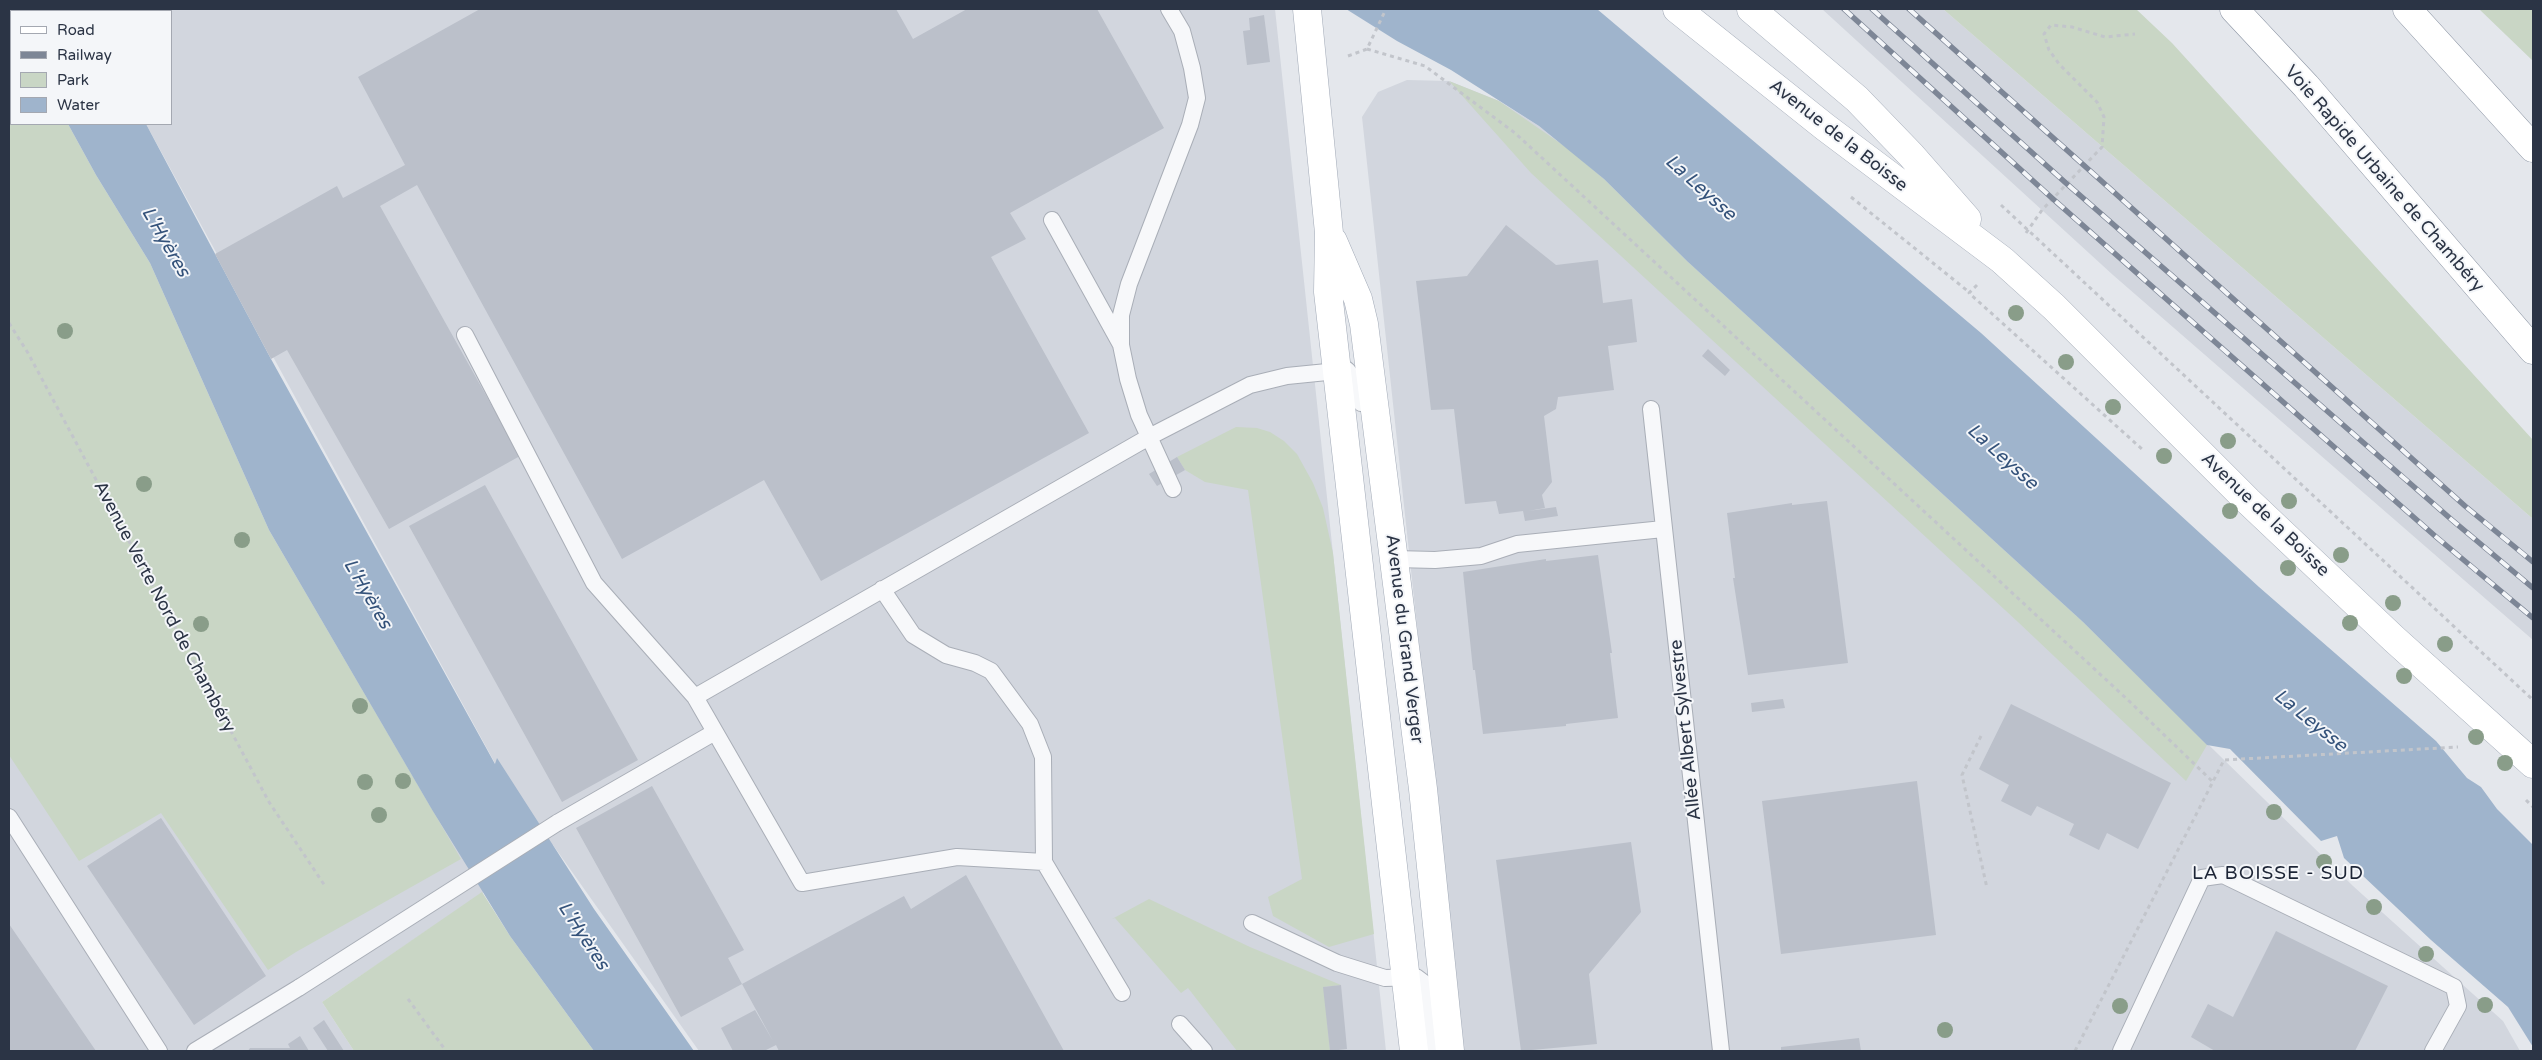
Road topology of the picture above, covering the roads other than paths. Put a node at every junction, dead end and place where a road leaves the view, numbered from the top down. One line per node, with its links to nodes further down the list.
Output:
1 (1169, 9): 12 (lane)
2 (1677, 9): 10 (main road, Avenue de la Boisse)
3 (1751, 9): 10 (main road, Avenue de la Boisse)
4 (2234, 9): 13 (main road, Voie Rapide Urbaine de Chambéry)
5 (2407, 9): 7 (main road)
6 (1308, 21): 9 (main road, Avenue du Grand Verger)
7 (2533, 148)
8 (1052, 220): 12 (lane)
9 (1329, 233): 14 (main road, Avenue du Grand Verger); 19 (main road, Avenue du Grand Verger)
10 (2002, 260): 23 (main road, Avenue de la Boisse)
11 (465, 335): 21 (lane)
12 (1121, 345): 16 (lane)
13 (2533, 350)
14 (1336, 369): 16 (lane); 19 (lane); 27 (main road, Avenue du Grand Verger)
15 (1651, 409): 18 (lane, Allée Albert Sylvestre)
16 (1150, 437): 17 (lane); 20 (lane)
17 (1173, 489)
18 (1663, 529): 19 (lane); 36 (lane, Allée Albert Sylvestre)
19 (1394, 559): 35 (main road, Avenue du Grand Verger)
20 (882, 589): 21 (lane); 25 (lane)
21 (695, 697): 22 (lane)
22 (715, 732): 25 (lane); 31 (lane, bridge)
23 (2533, 764)
24 (9, 817): 30 (lane)
25 (1044, 862): 28 (lane)
26 (1252, 923): 27 (lane)
27 (1405, 978): 33 (main road, Avenue du Grand Verger); 34 (lane)
28 (1122, 992)
29 (1180, 1024): 32 (lane)
30 (159, 1051)
31 (195, 1051)
32 (1204, 1051)
33 (1414, 1051)
34 (1435, 1051)
35 (1450, 1051)
36 (1721, 1051)
37 (2122, 1051): 38 (lane)
38 (2434, 1051)

